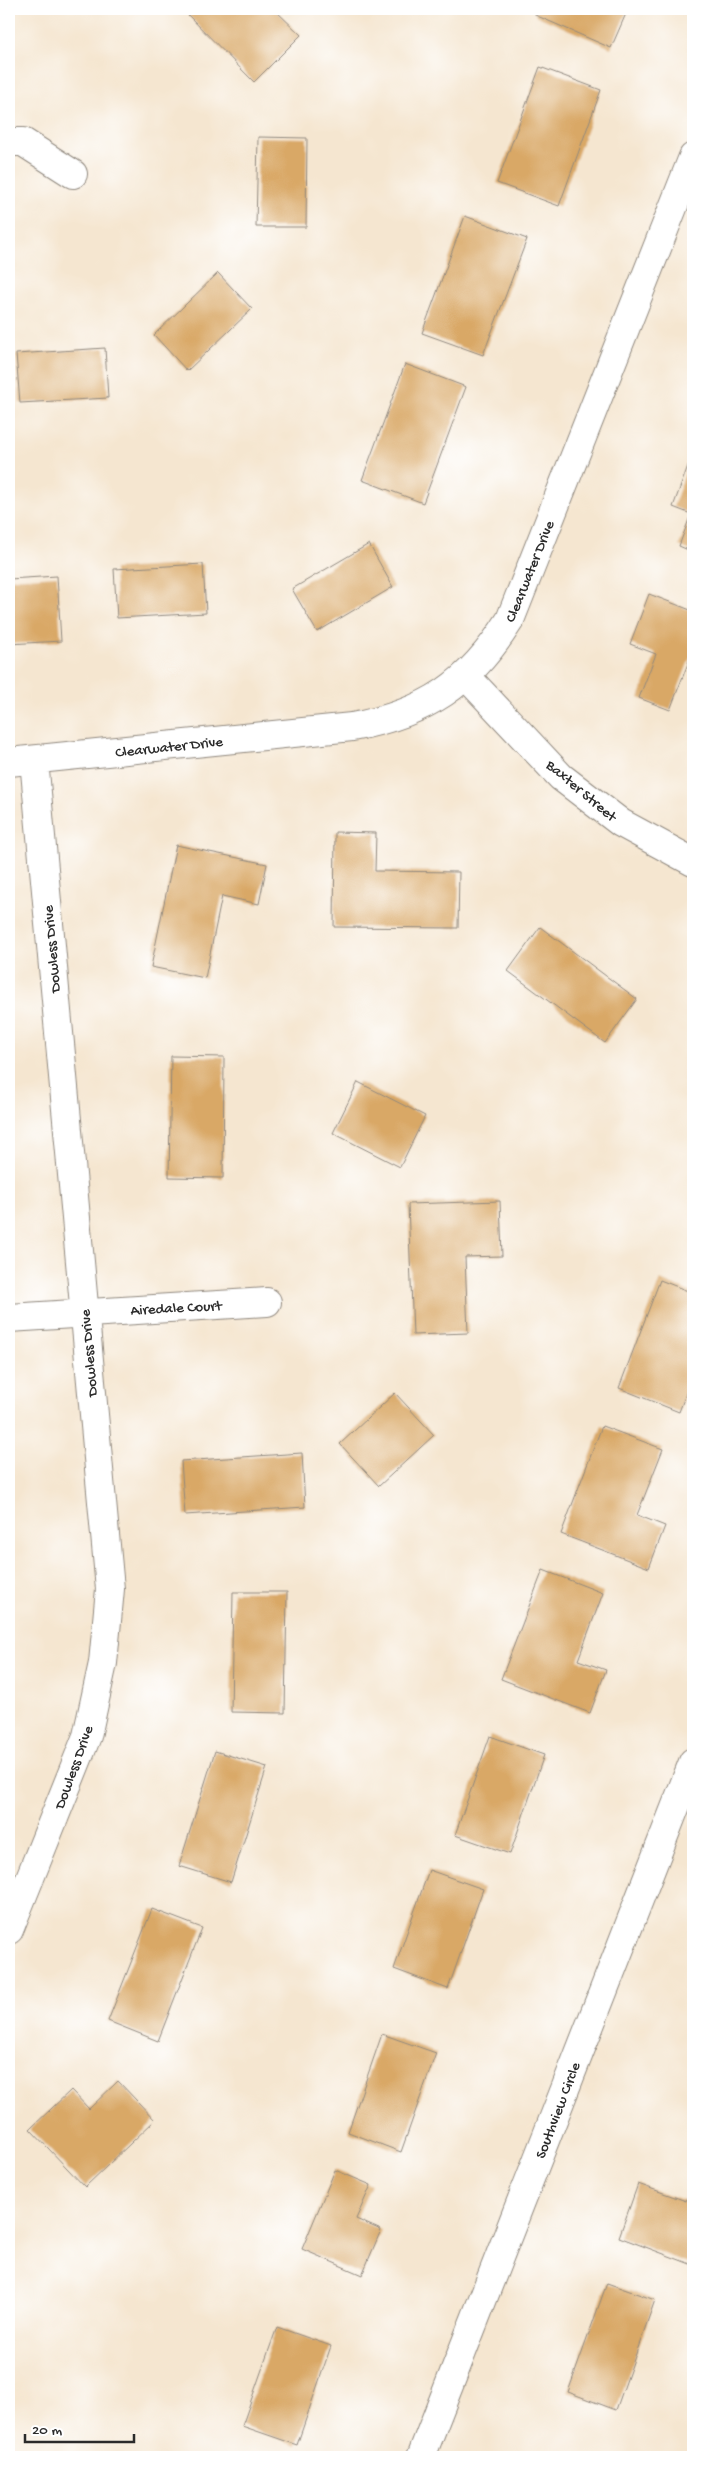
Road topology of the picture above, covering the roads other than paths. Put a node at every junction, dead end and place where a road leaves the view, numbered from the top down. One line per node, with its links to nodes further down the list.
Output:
1 (9, 142): 3 (street)
2 (693, 157): 4 (street, Clearwater Drive)
3 (73, 174)
4 (466, 676): 5 (street, Clearwater Drive); 6 (street, Baxter Street)
5 (21, 761): 8 (street, Dowless Drive)
6 (693, 862)
7 (267, 1302): 8 (street, Airedale Court)
8 (85, 1312): 9 (street, Airedale Court); 11 (street, Dowless Drive)
9 (9, 1318)
10 (693, 1762): 12 (street, Southview Circle)
11 (9, 1930)
12 (421, 2457)

